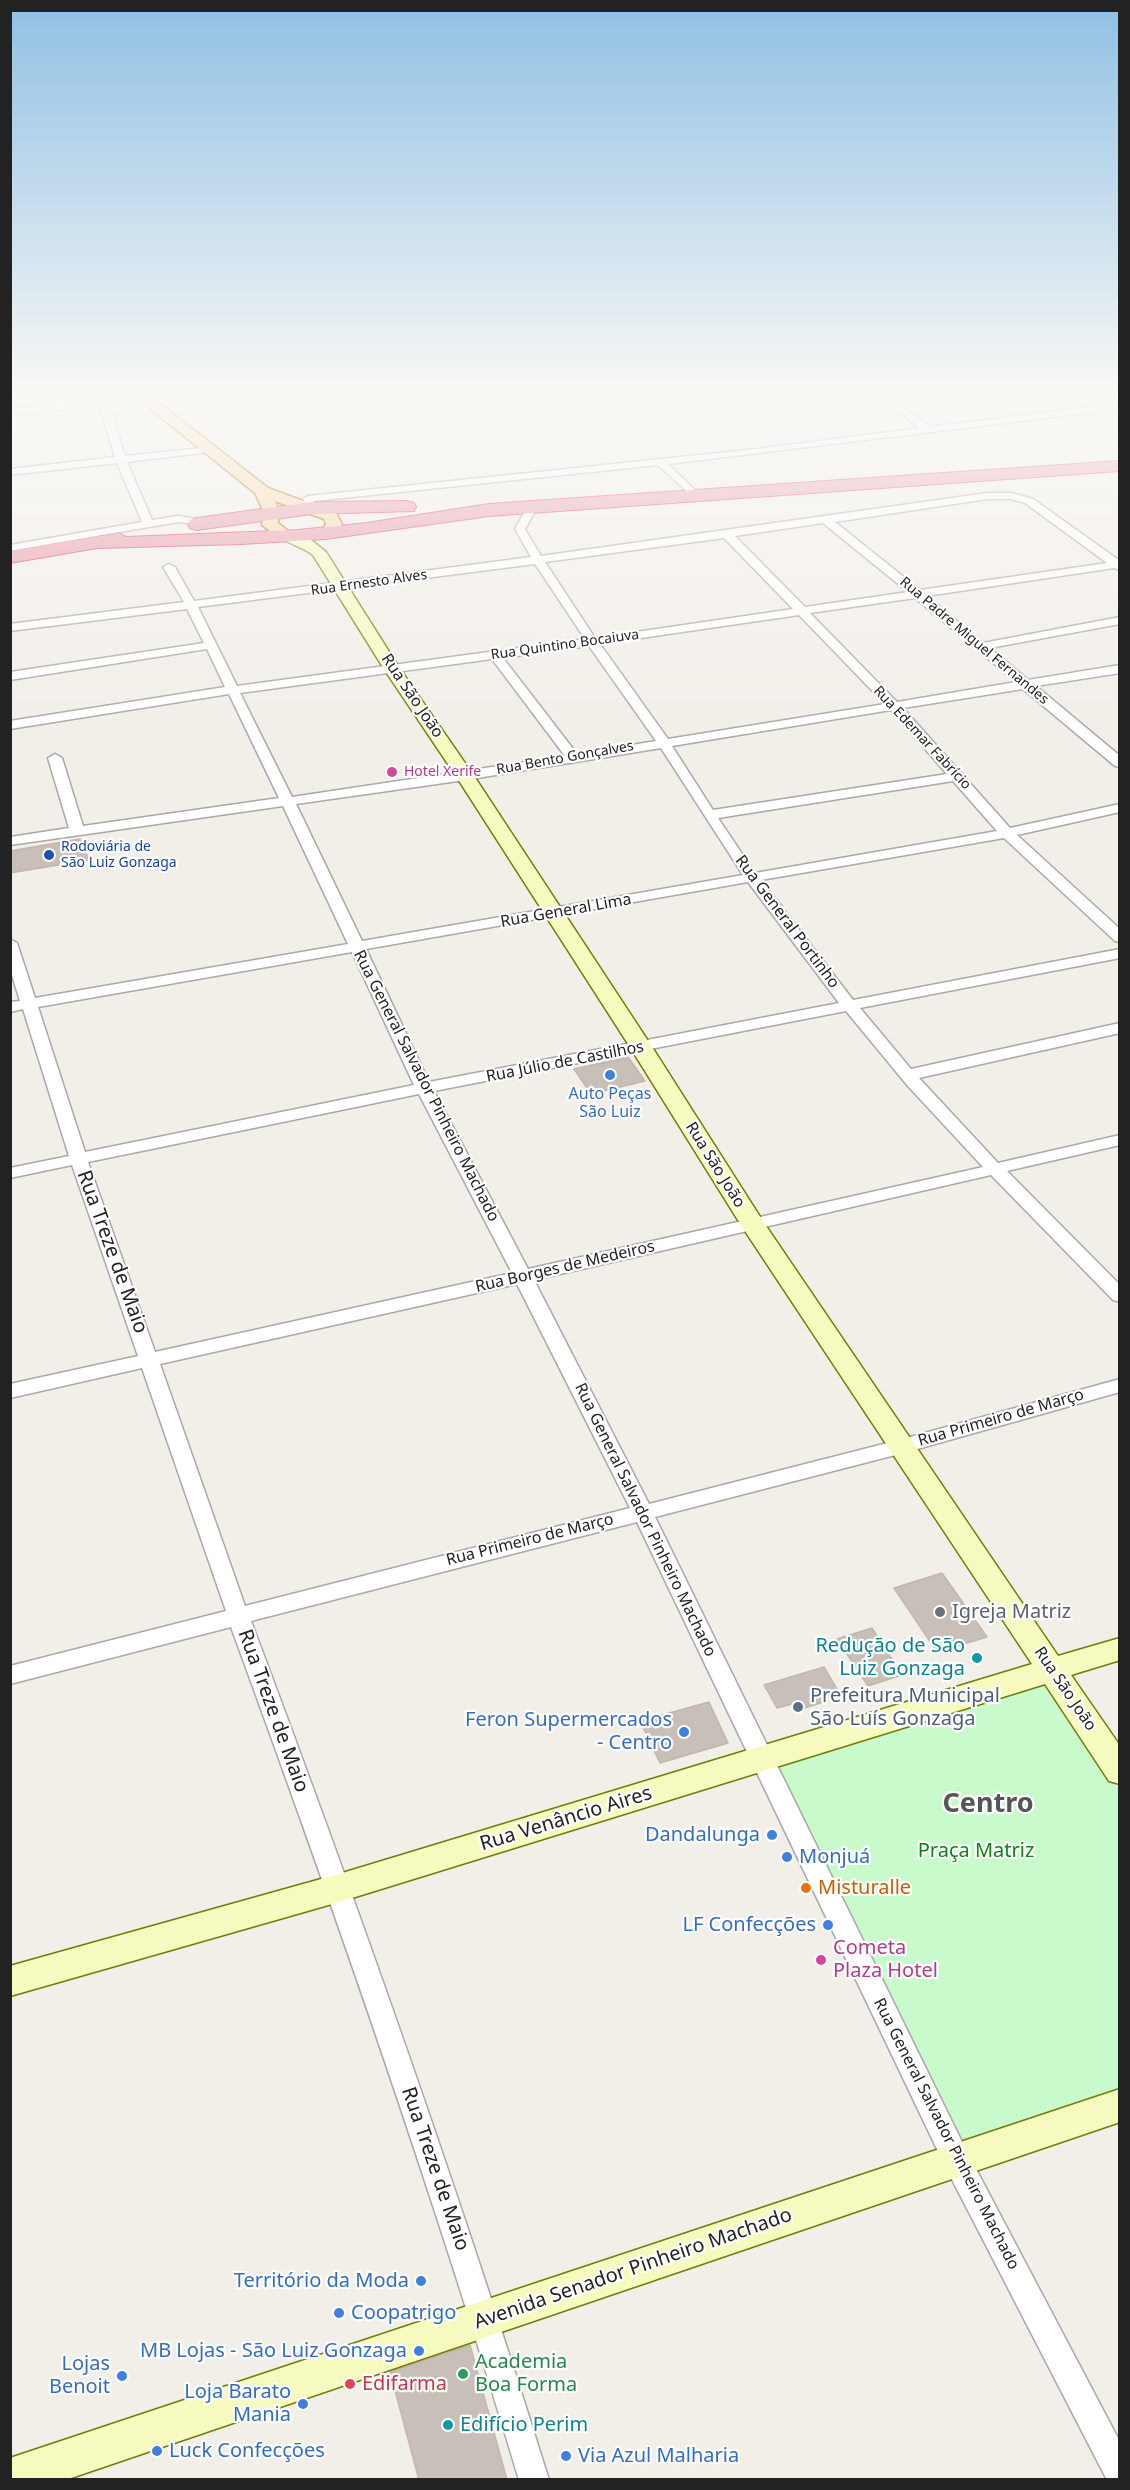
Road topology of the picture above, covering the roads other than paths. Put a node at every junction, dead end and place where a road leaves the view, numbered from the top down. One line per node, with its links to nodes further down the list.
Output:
1 (141, 507): 15 (street)
2 (256, 507): 14 (highway)
3 (268, 507): 17 (main road)
4 (306, 507): 11 (highway)
5 (341, 507): 11 (highway)
6 (416, 507): 12 (highway)
7 (520, 507): 12 (highway)
8 (532, 507): 22 (street, Rua General Portinho)
9 (915, 507): 13 (street, Rua Ernesto Alves)
10 (1037, 507): 23 (street, Rua Ernesto Alves)
11 (312, 508): 18 (main road)
12 (489, 510): 18 (highway)
13 (827, 521): 16 (street, Rua Ernesto Alves); 26 (street, Rua Padre Miguel Fernandes)
14 (204, 523): 15 (street); 19 (highway)
15 (148, 524): 20 (street)
16 (727, 534): 22 (street, Rua Ernesto Alves); 28 (street, Rua Edemar Fabrício)
17 (286, 536): 18 (highway); 19 (highway)
18 (325, 542): 25 (main road, Rua São João)
19 (99, 543): 21 (highway)
20 (10, 548)
21 (10, 557)
22 (537, 560): 25 (street, Rua Ernesto Alves); 31 (street, Rua General Portinho)
23 (1118, 566): 26 (street, Rua Quintino Bocaiuva)
24 (169, 567): 27 (street, Rua General Salvador Pinheiro Machado)
25 (342, 587): 27 (street, Rua Ernesto Alves); 35 (main road, Rua São João)
26 (920, 594): 28 (street, Rua Quintino Bocaiuva); 33 (street, Rua Padre Miguel Fernandes)
27 (191, 605): 30 (street, Rua Ernesto Alves); 32 (street, Rua General Salvador Pinheiro Machado)
28 (801, 612): 31 (street, Rua Quintino Bocaiuva); 40 (street, Rua Edemar Fabrício)
29 (1119, 620): 33 (street)
30 (10, 628)
31 (592, 642): 34 (street, Rua Quintino Bocaiuva); 42 (street, Rua General Portinho)
32 (211, 645): 37 (street); 39 (street, Rua General Salvador Pinheiro Machado)
33 (979, 647): 38 (street, Rua Padre Miguel Fernandes)
34 (494, 654): 35 (street, Rua Quintino Bocaiuva); 43 (street)
35 (392, 669): 39 (street, Rua Quintino Bocaiuva); 46 (main road, Rua São João)
36 (1119, 669): 38 (street, Rua Bento Gonçalves)
37 (10, 676)
38 (1026, 685): 40 (street, Rua Bento Gonçalves); 45 (street, Rua Padre Miguel Fernandes)
39 (233, 690): 41 (street, Rua Quintino Bocaiuva); 48 (street, Rua General Salvador Pinheiro Machado)
40 (895, 706): 42 (street, Rua Bento Gonçalves); 47 (street, Rua Edemar Fabrício)
41 (10, 725)
42 (664, 742): 43 (street, Rua Bento Gonçalves); 50 (street, Rua General Portinho)
43 (573, 757): 46 (street, Rua Bento Gonçalves)
44 (55, 758): 51 (street)
45 (1119, 763)
46 (465, 776): 48 (street, Rua Bento Gonçalves); 55 (main road, Rua São João)
47 (958, 776): 50 (street); 52 (street, Rua Edemar Fabrício)
48 (287, 800): 51 (street, Rua Bento Gonçalves); 58 (street, Rua General Salvador Pinheiro Machado)
49 (1119, 808): 52 (street, Rua General Lima)
50 (708, 815): 54 (street, Rua General Portinho)
51 (77, 831): 53 (street, Rua Bento Gonçalves)
52 (1007, 833): 54 (street, Rua General Lima); 56 (street, Rua Edemar Fabrício)
53 (10, 841)
54 (752, 877): 55 (street, Rua General Lima); 60 (street, Rua General Portinho)
55 (555, 913): 58 (street, Rua General Lima); 63 (main road, Rua São João)
56 (1119, 938)
57 (10, 943): 61 (street, Rua Treze de Maio)
58 (357, 948): 61 (street, Rua General Lima); 65 (street, Rua General Salvador Pinheiro Machado)
59 (1119, 953): 60 (street, Rua Júlio de Castilhos)
60 (850, 1005): 63 (street, Rua Júlio de Castilhos); 64 (street, Rua General Portinho)
61 (20, 1006): 67 (street, Rua Treze de Maio)
62 (1119, 1028): 64 (street)
63 (641, 1047): 65 (street, Rua Júlio de Castilhos); 70 (main road, Rua São João)
64 (908, 1075): 68 (street, Rua General Portinho)
65 (424, 1088): 67 (street, Rua Júlio de Castilhos); 71 (street, Rua General Salvador Pinheiro Machado)
66 (1119, 1140): 68 (street, Rua Borges de Medeiros)
67 (78, 1158): 69 (street, Rua Júlio de Castilhos); 73 (street, Rua Treze de Maio)
68 (995, 1169): 70 (street, Rua Borges de Medeiros); 72 (street, Rua General Portinho)
69 (10, 1173)
70 (753, 1225): 71 (street, Rua Borges de Medeiros); 76 (main road, Rua São João)
71 (524, 1277): 73 (street, Rua Borges de Medeiros); 77 (street, Rua General Salvador Pinheiro Machado)
72 (1119, 1296)
73 (150, 1361): 75 (street, Rua Borges de Medeiros); 78 (street, Rua Treze de Maio)
74 (1119, 1385): 76 (street, Rua Primeiro de Março)
75 (10, 1391)
76 (903, 1446): 77 (street, Rua Primeiro de Março); 80 (main road, Rua São João)
77 (642, 1511): 78 (street, Rua Primeiro de Março); 82 (street, Rua General Salvador Pinheiro Machado)
78 (238, 1616): 81 (street, Rua Primeiro de Março); 84 (street, Rua Treze de Maio)
79 (1119, 1649): 80 (main road, Rua Venâncio Aires)
80 (1053, 1671): 82 (main road, Rua Venâncio Aires); 83 (main road, Rua São João)
81 (10, 1675)
82 (761, 1759): 84 (main road, Rua Venâncio Aires); 87 (street, Rua General Salvador Pinheiro Machado)
83 (1119, 1772)
84 (339, 1888): 85 (main road, Rua Venâncio Aires); 88 (street, Rua Treze de Maio)
85 (10, 1981)
86 (1119, 2105): 87 (main road, Avenida Senador Pinheiro Machado)
87 (956, 2159): 88 (main road, Avenida Senador Pinheiro Machado); 89 (street, Rua General Salvador Pinheiro Machado)
88 (485, 2319): 90 (main road, Avenida Senador Pinheiro Machado); 91 (street, Rua Treze de Maio)
89 (1119, 2474)
90 (10, 2478)
91 (534, 2480)

